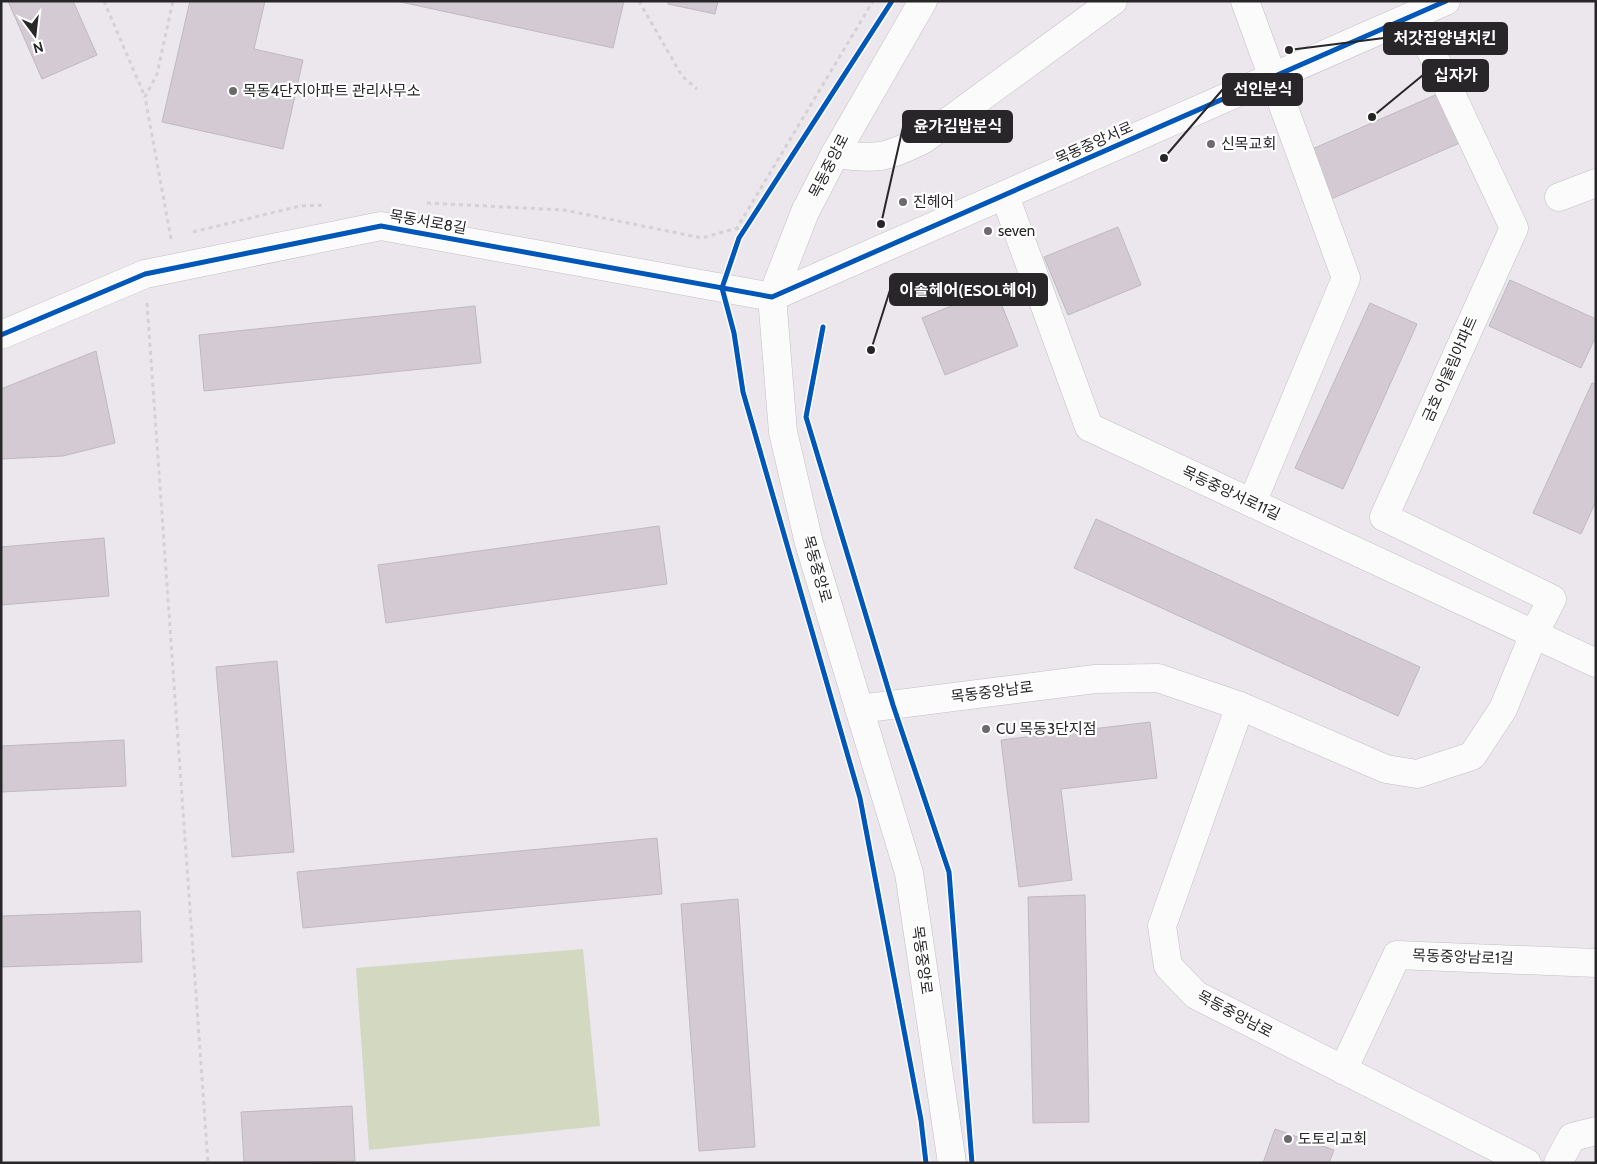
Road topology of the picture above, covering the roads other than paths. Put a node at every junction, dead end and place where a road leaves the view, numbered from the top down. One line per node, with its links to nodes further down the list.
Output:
1 (923, 1): 6 (street, 목동중앙로)
2 (1113, 1): 6 (street)
3 (1245, 1): 5 (street)
4 (1427, 7): 5 (street, 목동중앙서로); 13 (street, 금호 어울림아파트)
5 (1273, 78): 8 (street, 목동중앙서로); 12 (street)
6 (835, 154): 10 (street, 목동중앙로)
7 (1596, 183): 9 (street)
8 (1005, 196): 10 (street, 목동중앙서로); 12 (street, 목동중앙서로11길)
9 (1559, 198)
10 (772, 297): 11 (street, 목동서로8길); 16 (street, 목동중앙로)
11 (1, 335)
12 (1252, 503): 13 (street, 목동중앙서로11길)
13 (1534, 634): 14 (street, 목동중앙서로11길); 15 (street, 목동중앙남로)
14 (1596, 662)
15 (1240, 706): 16 (street, 목동중앙남로); 18 (street, 목동중앙남로)
16 (860, 709): 20 (street, 목동중앙로)
17 (1596, 963): 18 (street, 목동중앙남로1길)
18 (1343, 1070): 21 (street, 목동중앙남로)
19 (1596, 1131): 22 (street)
20 (952, 1163)
21 (1527, 1163)
22 (1558, 1163)

